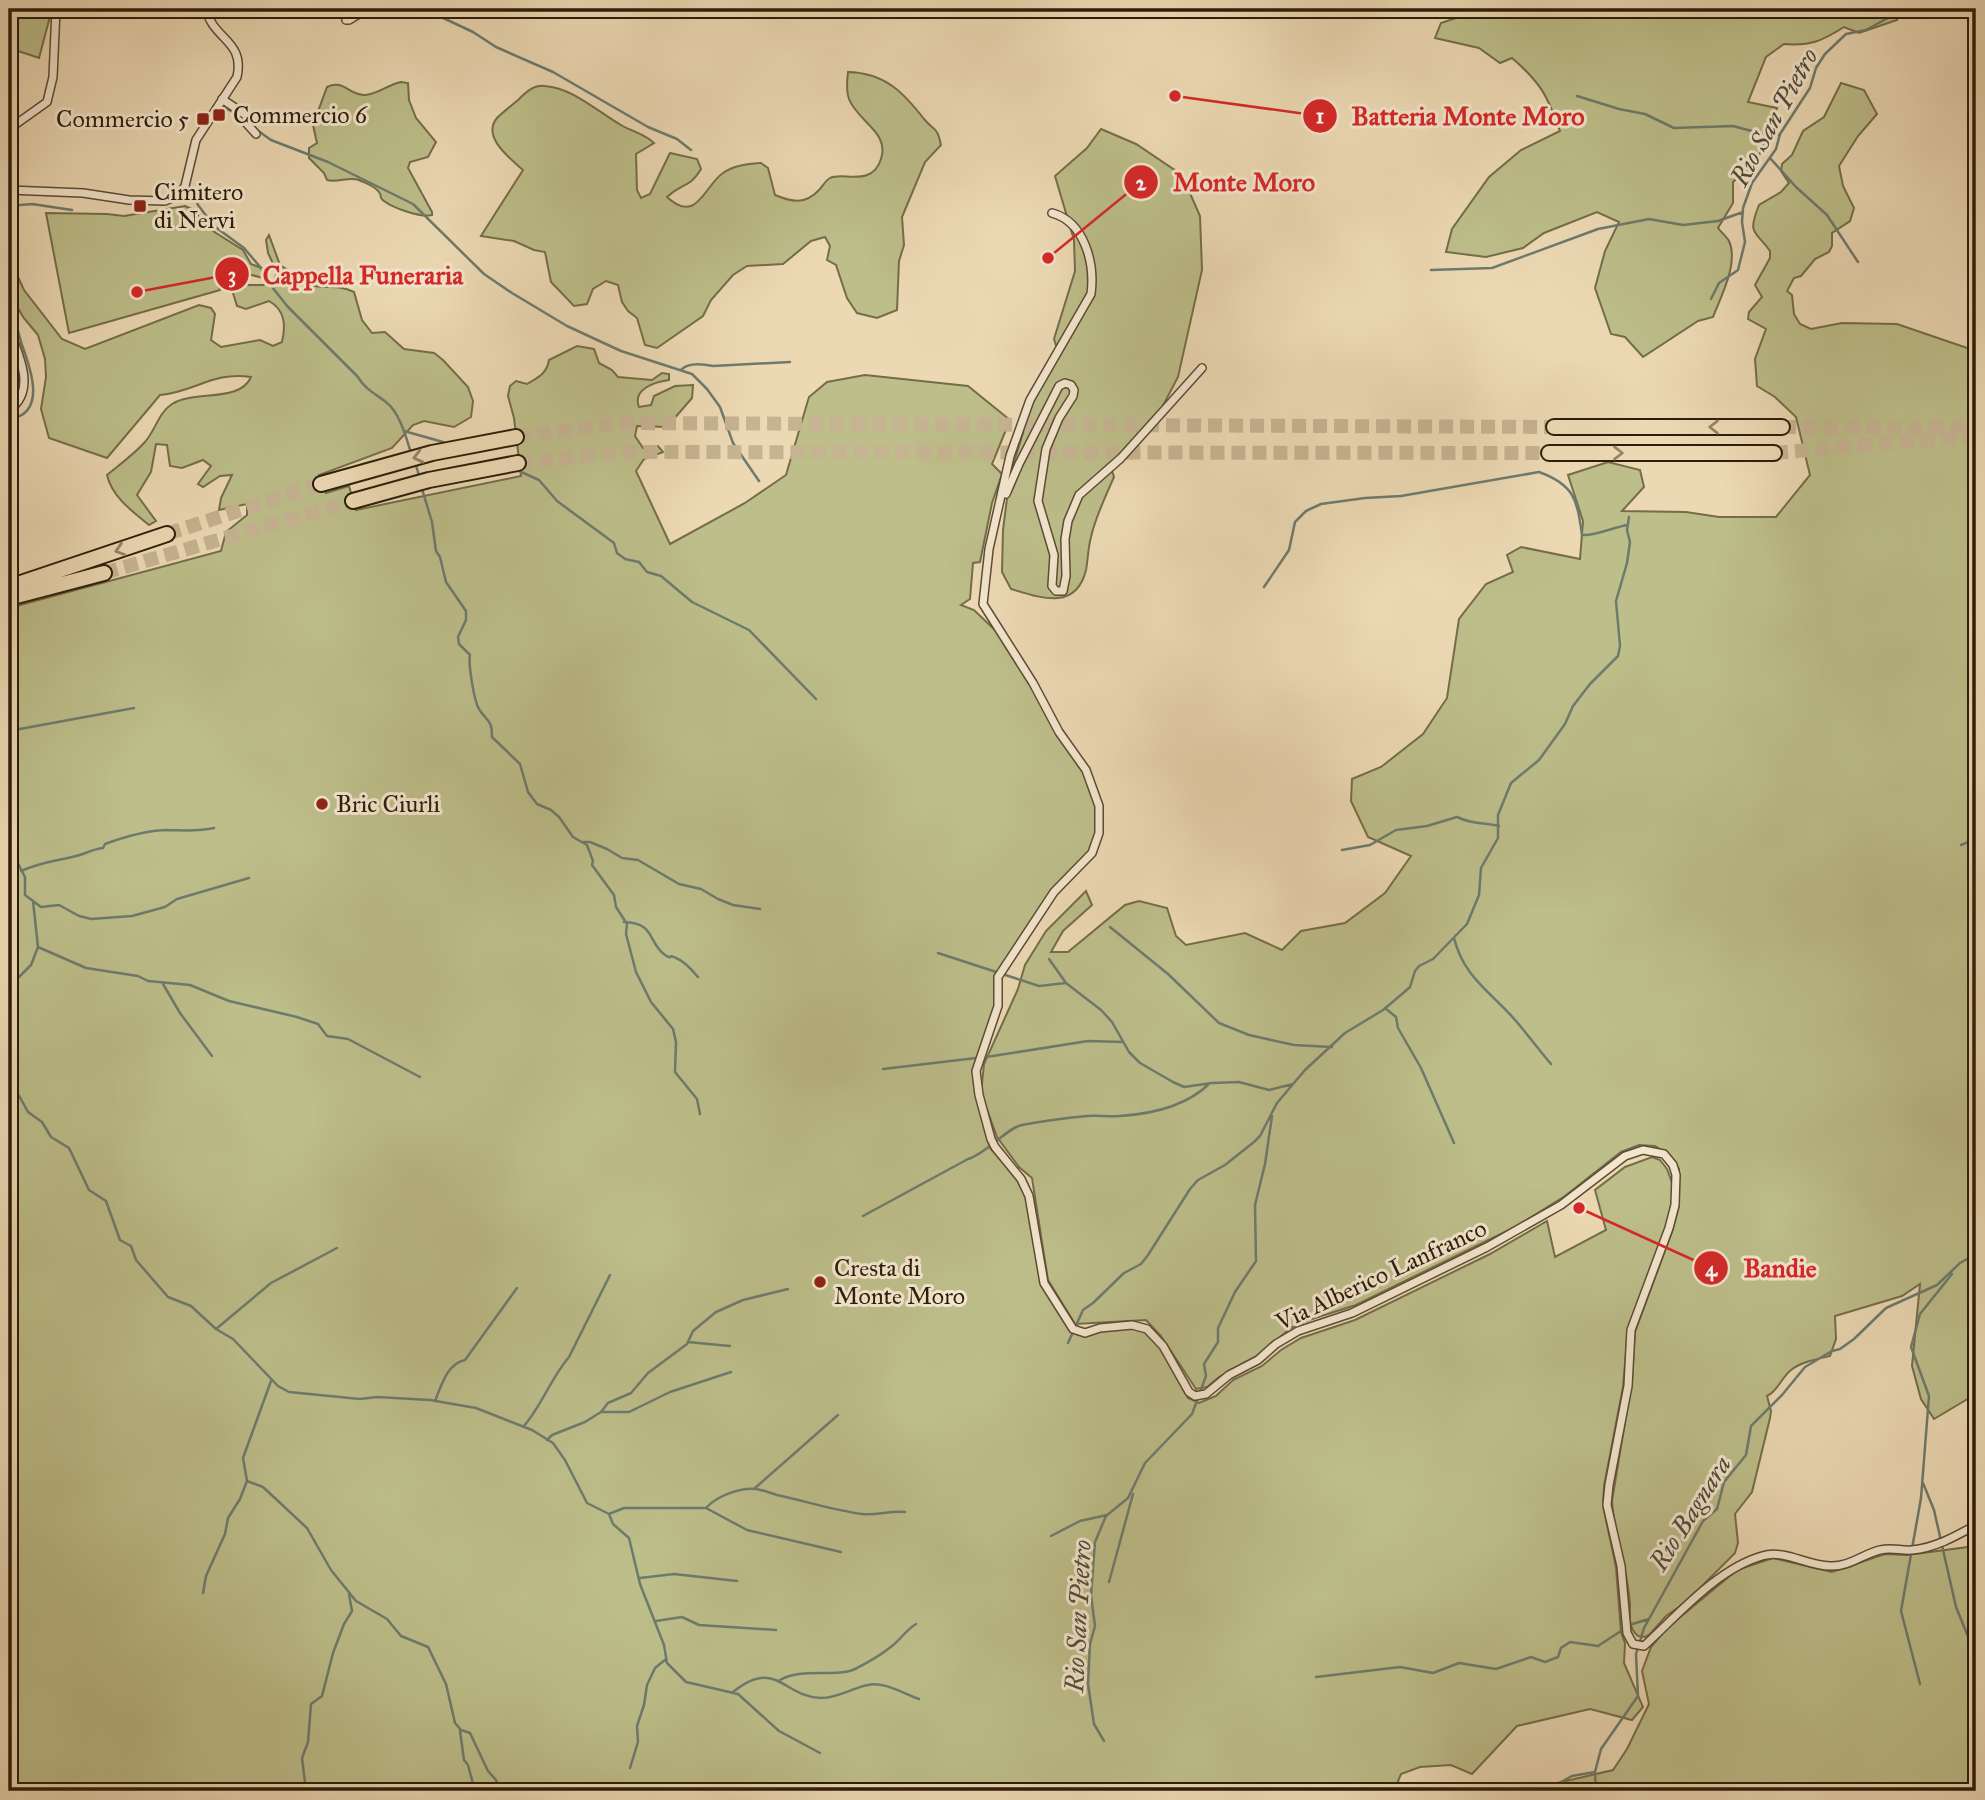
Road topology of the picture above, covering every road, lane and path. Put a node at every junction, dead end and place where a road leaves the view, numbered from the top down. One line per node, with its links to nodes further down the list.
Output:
1 (56, 9): 6 (street)
2 (206, 9): 5 (street)
3 (360, 9): 4 (street)
4 (367, 9)
5 (223, 100): 7 (street); 8 (street)
6 (9, 130)
7 (256, 134)
8 (9, 190)
9 (1052, 213): 21 (street)
10 (9, 329): 12 (street)
11 (1202, 368): 21 (street)
12 (9, 410)
13 (1554, 427): 14 (highway, one-way to 13)
14 (1782, 427)
15 (516, 437): 19 (highway, one-way to 19)
16 (1549, 453): 17 (highway, one-way to 17)
17 (1774, 453)
18 (518, 463): 20 (highway)
19 (321, 484)
20 (353, 501)
21 (999, 511): 26 (street, Via Alberico Lanfranco)
22 (167, 534): 24 (highway, one-way to 24)
23 (104, 573): 25 (highway)
24 (9, 587)
25 (9, 598)
26 (1976, 1525)

